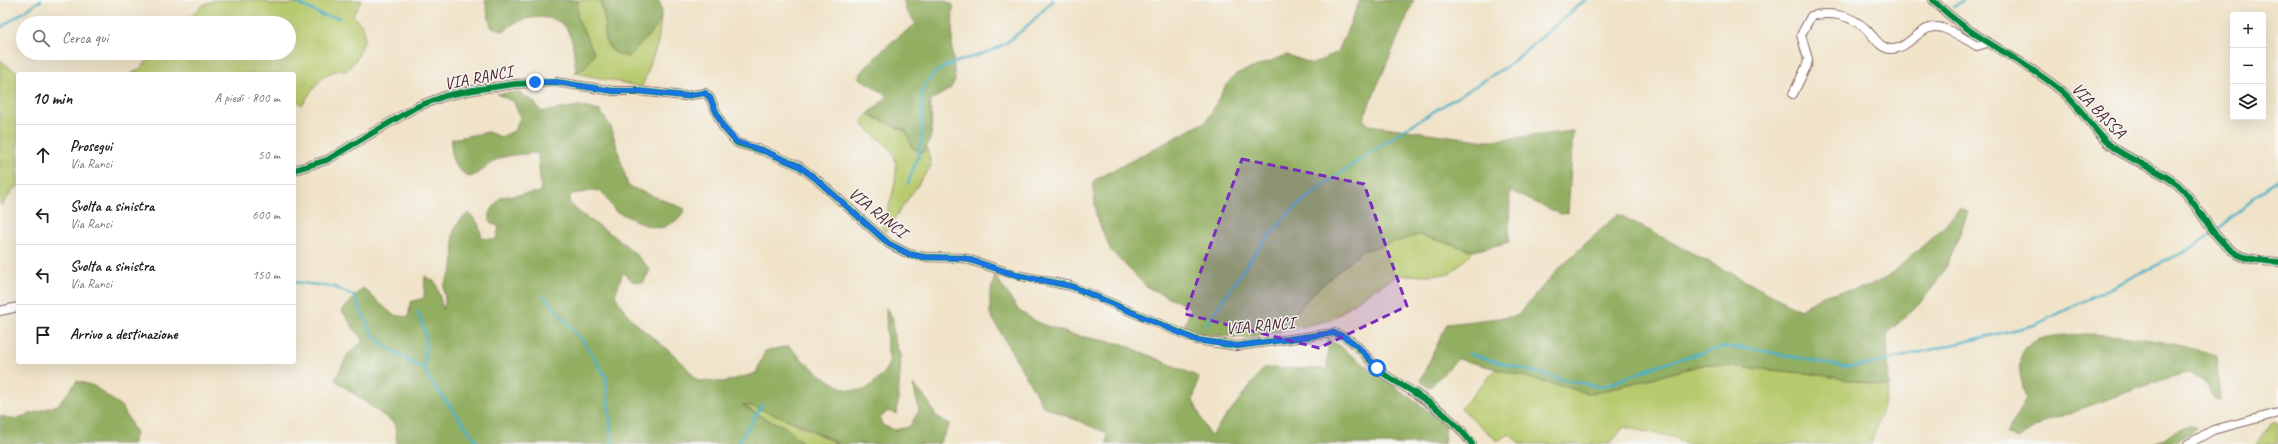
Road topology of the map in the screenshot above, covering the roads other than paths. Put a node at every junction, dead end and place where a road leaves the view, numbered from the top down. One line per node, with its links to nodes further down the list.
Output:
1 (1933, 0): 2 (street, VIA BASSA)
2 (1987, 43): 3 (street); 5 (street, VIA BASSA)
3 (1793, 94)
4 (296, 169): 9 (street, VIA RANCI)
5 (2278, 262)
6 (16, 307): 7 (street)
7 (0, 311)
8 (2278, 413): 10 (street)
9 (1472, 444)
10 (2188, 444)

